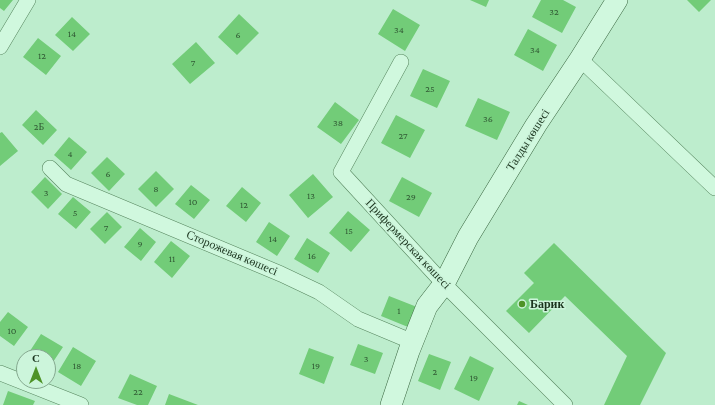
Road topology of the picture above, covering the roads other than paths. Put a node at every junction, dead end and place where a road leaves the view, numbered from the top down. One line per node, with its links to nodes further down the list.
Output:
1 (28, 0): 3 (street)
2 (617, 0): 4 (street, Талды көшесі)
3 (0, 47)
4 (580, 59): 7 (street); 8 (street, Талды көшесі)
5 (401, 62): 8 (street, Прифермерская көшесі)
6 (50, 168): 9 (street, Сторожевая көшесі)
7 (715, 188)
8 (444, 284): 9 (street, Талды көшесі); 13 (street, Прифермерская көшесі)
9 (413, 342): 12 (street, Талды көшесі)
10 (0, 372): 11 (street)
11 (81, 405)
12 (391, 405)
13 (565, 405)

